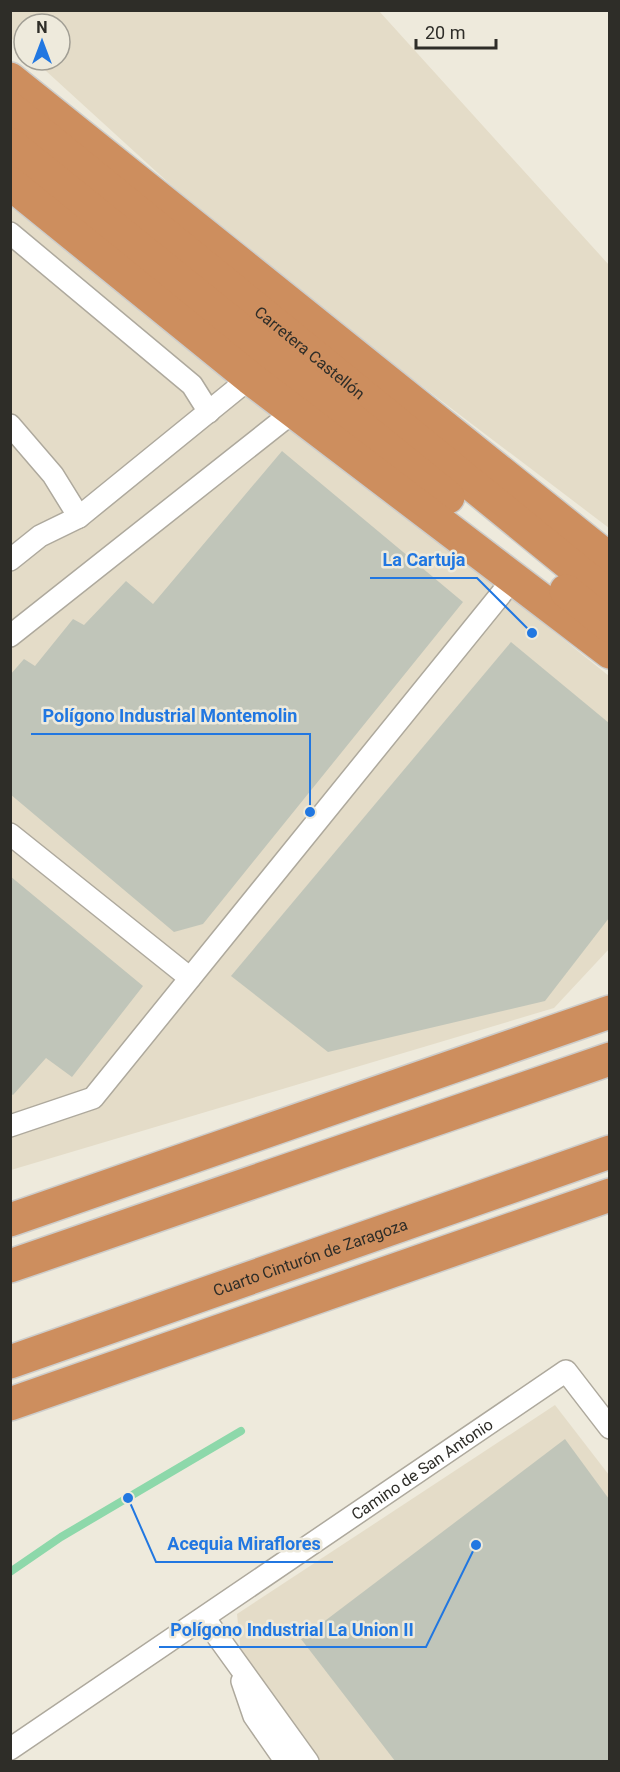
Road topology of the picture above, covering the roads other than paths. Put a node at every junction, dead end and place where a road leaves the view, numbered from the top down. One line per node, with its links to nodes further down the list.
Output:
1 (10, 79): 13 (highway)
2 (10, 108): 11 (highway, Carretera Castellón)
3 (10, 144): 11 (highway, Carretera Castellón)
4 (10, 183): 6 (highway)
5 (10, 233): 7 (street)
6 (250, 378): 7 (street); 8 (highway)
7 (209, 412): 10 (street)
8 (293, 412): 11 (highway); 16 (street)
9 (10, 425): 10 (street)
10 (79, 517): 12 (street)
11 (526, 559): 14 (highway, Carretera Castellón); 15 (highway, Carretera Castellón); 17 (highway); 19 (street)
12 (10, 560)
13 (609, 560)
14 (609, 597)
15 (609, 626)
16 (10, 636)
17 (609, 652)
18 (10, 834): 19 (street)
19 (190, 978): 22 (street)
20 (609, 1012): 25 (highway)
21 (609, 1059): 26 (highway)
22 (10, 1126)
23 (609, 1152): 27 (highway, Cuarto Cinturón de Zaragoza)
24 (609, 1195): 28 (highway)
25 (10, 1220)
26 (10, 1266)
27 (10, 1362)
28 (10, 1404)
29 (609, 1428): 30 (street, Camino de San Antonio)
30 (205, 1619): 31 (street); 32 (street, Camino de San Antonio)
31 (235, 1660): 33 (street); 34 (street)
32 (10, 1749)
33 (286, 1761)
34 (308, 1761)

